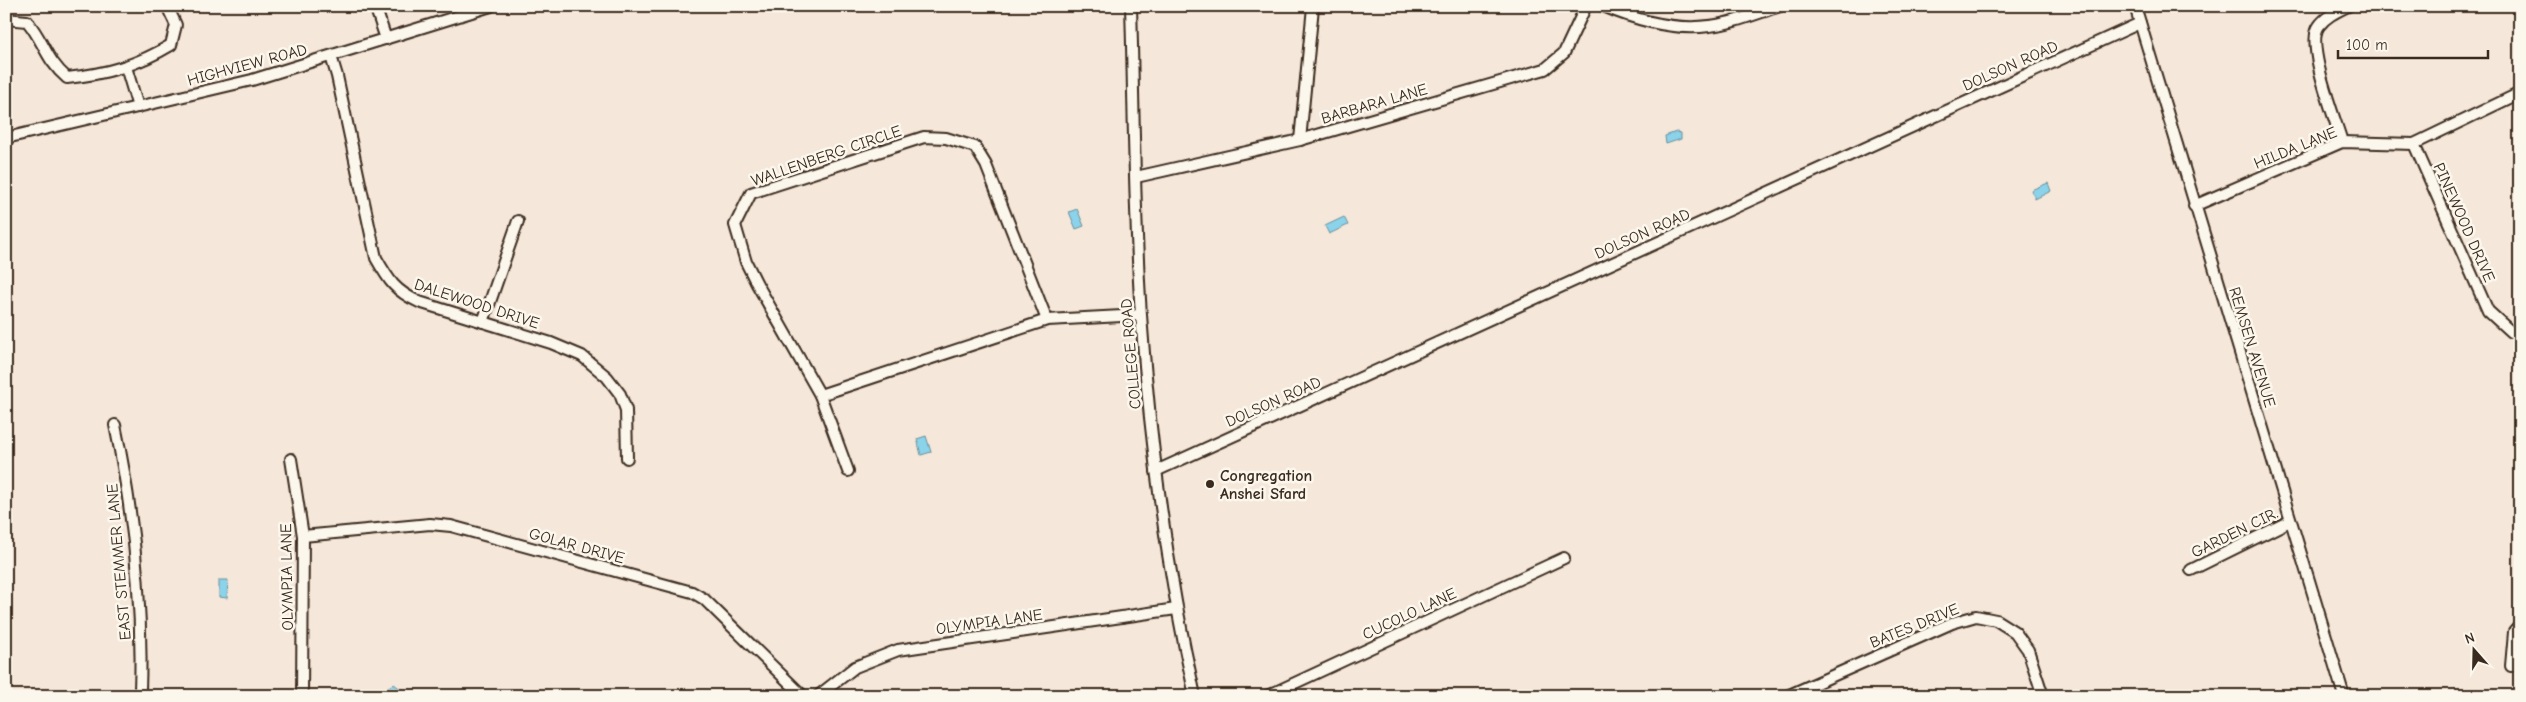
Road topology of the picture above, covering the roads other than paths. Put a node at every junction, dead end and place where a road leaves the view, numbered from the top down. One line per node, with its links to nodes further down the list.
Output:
1 (167, 6): 15 (street)
2 (374, 6): 13 (street)
3 (491, 6): 13 (street, HIGHVIEW ROAD)
4 (1131, 6): 22 (street, COLLEGE ROAD)
5 (1586, 6): 19 (street, BARBARA LANE)
6 (1603, 6): 7 (street)
7 (1780, 6)
8 (2135, 6): 12 (street, REMSEN AVENUE)
9 (2348, 6): 20 (street)
10 (1313, 7): 19 (street)
11 (6, 19): 15 (street)
12 (2140, 22): 23 (street, REMSEN AVENUE); 34 (street, DOLSON ROAD)
13 (386, 39): 14 (street, HIGHVIEW ROAD)
14 (331, 56): 17 (street, HIGHVIEW ROAD); 27 (street, DALEWOOD DRIVE)
15 (126, 67): 17 (street)
16 (2520, 93): 21 (street, HILDA LANE)
17 (138, 107): 18 (street, HIGHVIEW ROAD)
18 (6, 138)
19 (1300, 140): 22 (street, BARBARA LANE)
20 (2342, 142): 21 (street, HILDA LANE); 23 (street, HILDA LANE)
21 (2414, 144): 28 (street, PINEWOOD DRIVE)
22 (1136, 177): 25 (street, COLLEGE ROAD)
23 (2194, 206): 35 (street, REMSEN AVENUE)
24 (518, 221): 27 (street)
25 (1141, 315): 26 (street); 34 (street, COLLEGE ROAD)
26 (1047, 320): 29 (street); 29 (street, WALLENBERG CIRCLE)
27 (483, 322): 31 (street, DALEWOOD DRIVE)
28 (2511, 332)
29 (820, 395): 33 (street)
30 (115, 425): 42 (street, EAST STEMMER LANE)
31 (627, 458)
32 (291, 459): 36 (street, OLYMPIA LANE)
33 (848, 471)
34 (1156, 471): 39 (street, COLLEGE ROAD)
35 (2290, 521): 38 (street, GARDEN CIR.); 50 (street, REMSEN AVENUE)
36 (303, 536): 43 (street, OLYMPIA LANE); 44 (street, GOLAR DRIVE)
37 (1564, 558): 47 (street, CUCOLO LANE)
38 (2192, 570)
39 (1176, 609): 45 (street, OLYMPIA LANE); 46 (street, COLLEGE ROAD)
40 (2520, 625): 41 (street)
41 (2512, 666)
42 (138, 696)
43 (302, 696)
44 (802, 696)
45 (818, 696)
46 (1195, 696)
47 (1267, 696)
48 (1787, 696): 49 (street, BATES DRIVE)
49 (2043, 696)
50 (2344, 696)

